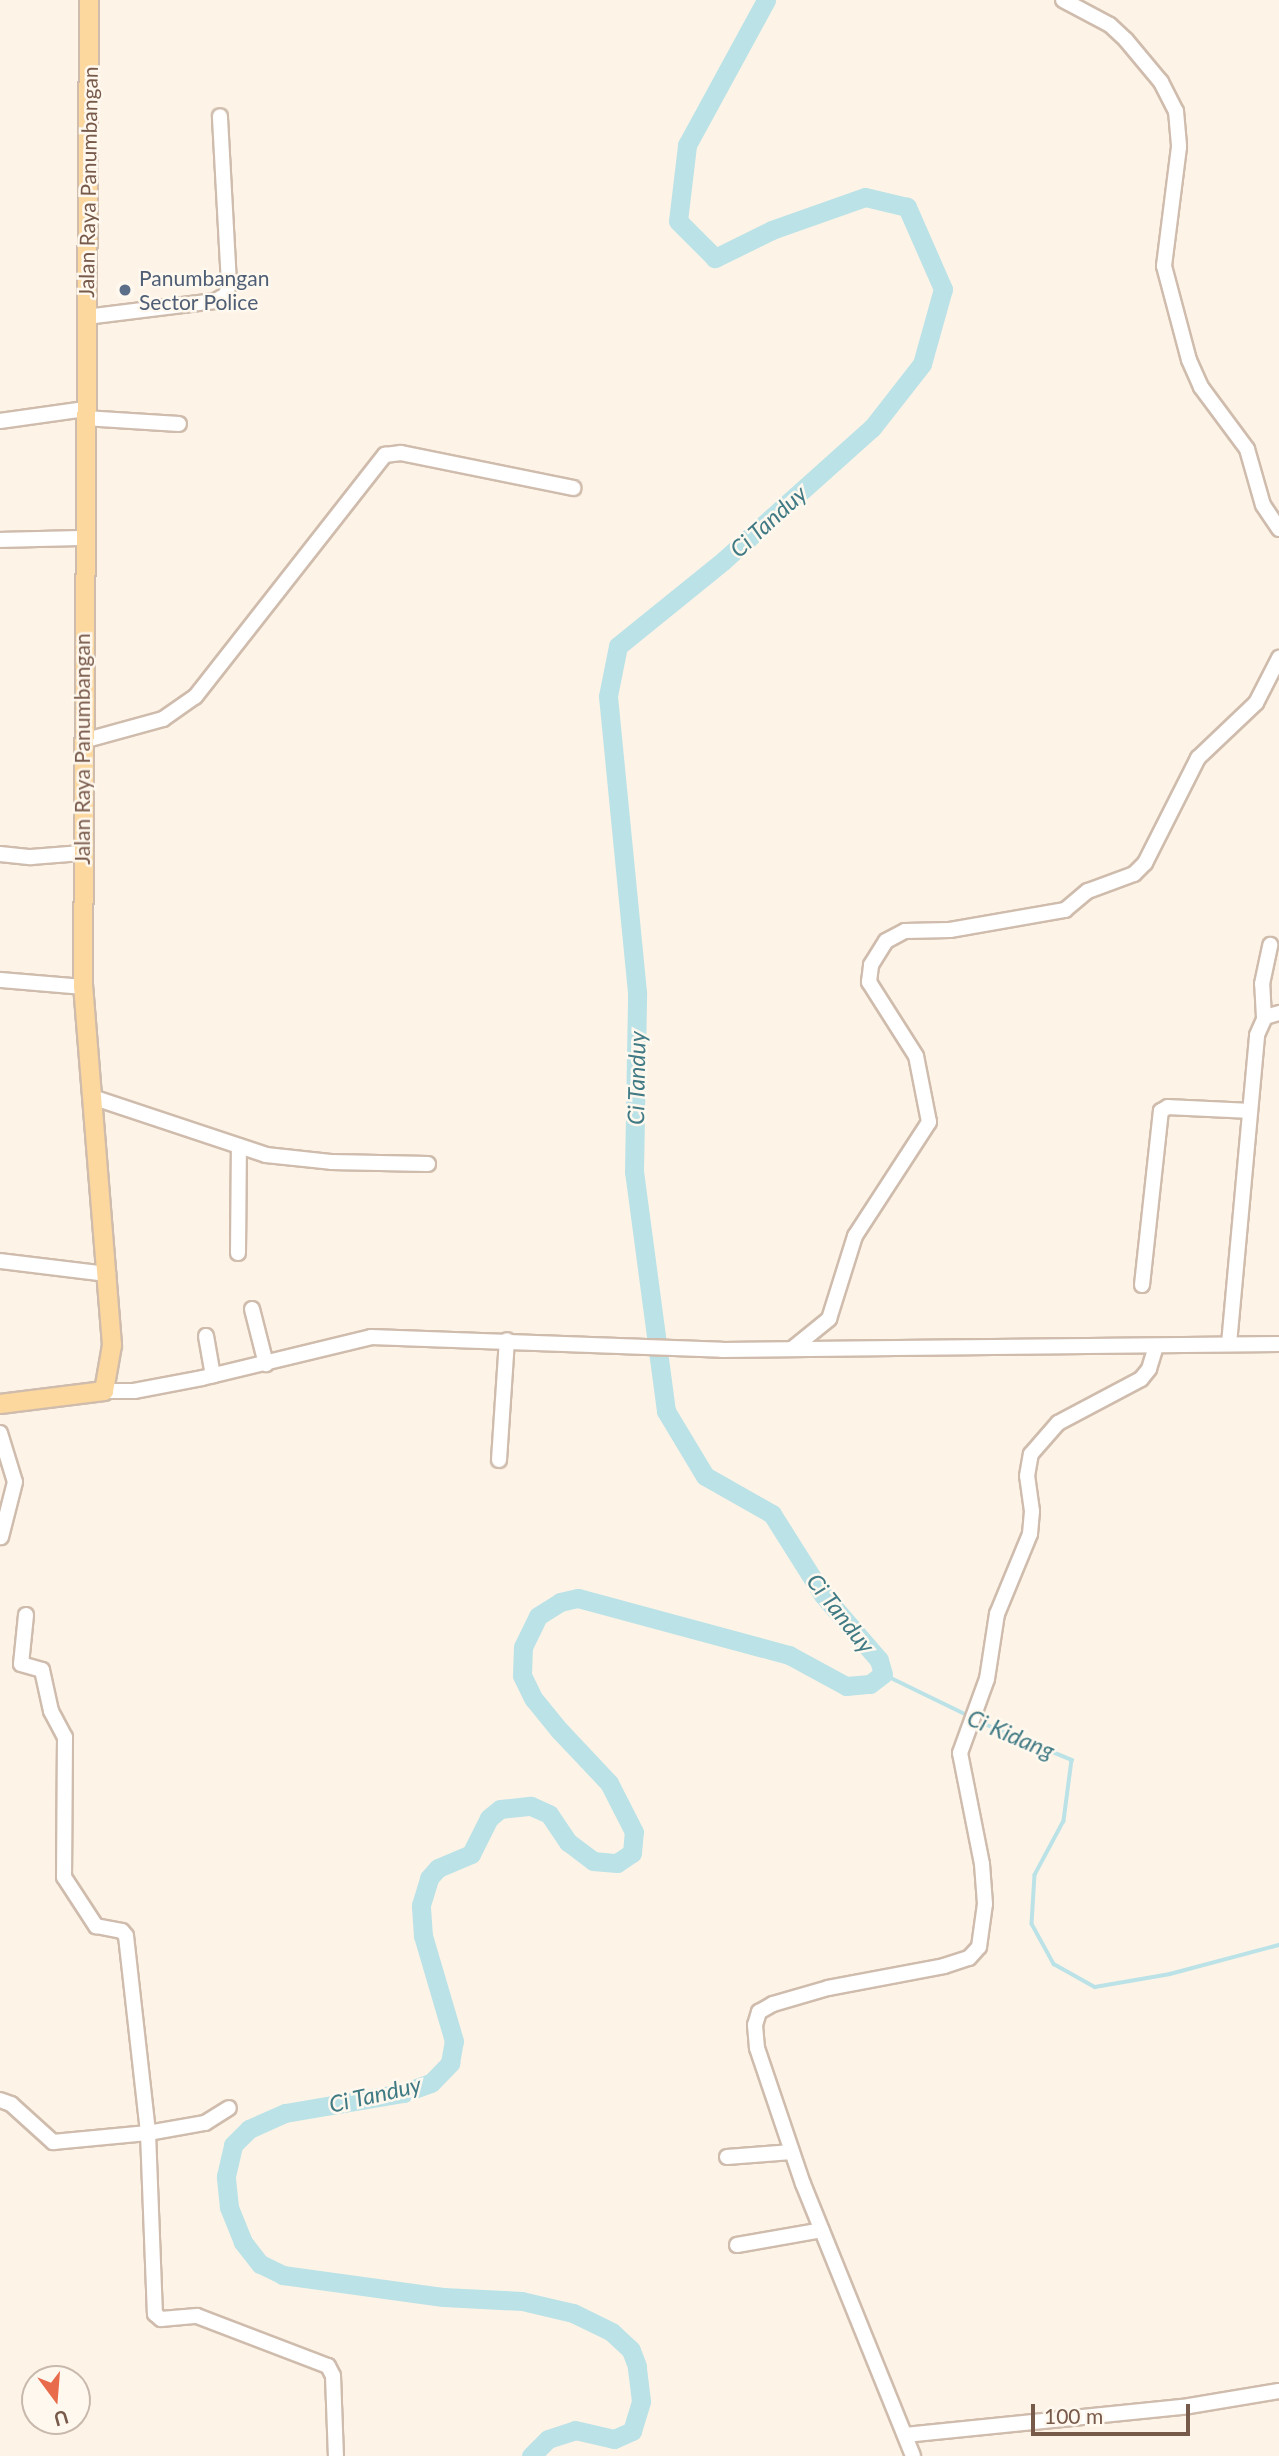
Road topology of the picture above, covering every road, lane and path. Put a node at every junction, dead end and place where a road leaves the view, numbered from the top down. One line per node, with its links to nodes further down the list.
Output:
1 (89, 0): 4 (main road, Jalan Raya Panumbangan)
2 (1063, 0): 9 (street)
3 (220, 116): 4 (street)
4 (86, 317): 5 (main road, Jalan Raya Panumbangan)
5 (85, 413): 6 (street); 7 (street); 10 (main road, Jalan Raya Panumbangan)
6 (0, 421)
7 (179, 424)
8 (573, 488): 13 (street)
9 (1279, 529)
10 (83, 538): 11 (street); 13 (main road, Jalan Raya Panumbangan)
11 (0, 540)
12 (1279, 658): 35 (street)
13 (83, 741): 14 (main road, Jalan Raya Panumbangan)
14 (82, 853): 15 (street); 18 (main road, Jalan Raya Panumbangan)
15 (0, 854)
16 (1270, 945): 20 (street)
17 (0, 980): 18 (street)
18 (83, 987): 21 (main road, Jalan Raya Panumbangan)
19 (1279, 1013): 20 (street)
20 (1264, 1018): 22 (street)
21 (92, 1097): 23 (street); 27 (main road, Jalan Raya Panumbangan)
22 (1250, 1111): 28 (street); 32 (street)
23 (239, 1146): 24 (street); 25 (street)
24 (428, 1164)
25 (238, 1253)
26 (0, 1261): 27 (street)
27 (108, 1274): 38 (main road, Jalan Raya Panumbangan)
28 (1142, 1285)
29 (252, 1309): 36 (street)
30 (206, 1336): 37 (street)
31 (508, 1340): 35 (street); 36 (street); 41 (street)
32 (1229, 1344): 33 (street); 34 (street)
33 (1279, 1344)
34 (1156, 1346): 35 (street); 47 (street)
35 (792, 1349)
36 (266, 1364): 37 (street)
37 (213, 1375): 38 (street)
38 (104, 1391): 39 (main road)
39 (0, 1404)
40 (0, 1433): 42 (street)
41 (499, 1460)
42 (1, 1537)
43 (26, 1615): 46 (street)
44 (0, 2100): 46 (street)
45 (229, 2108): 46 (street)
46 (148, 2133): 53 (street)
47 (792, 2152): 48 (street); 49 (street)
48 (727, 2158)
49 (822, 2230): 50 (street); 52 (street)
50 (737, 2245)
51 (1279, 2391): 52 (street)
52 (905, 2435): 54 (street)
53 (336, 2456)
54 (913, 2456)

